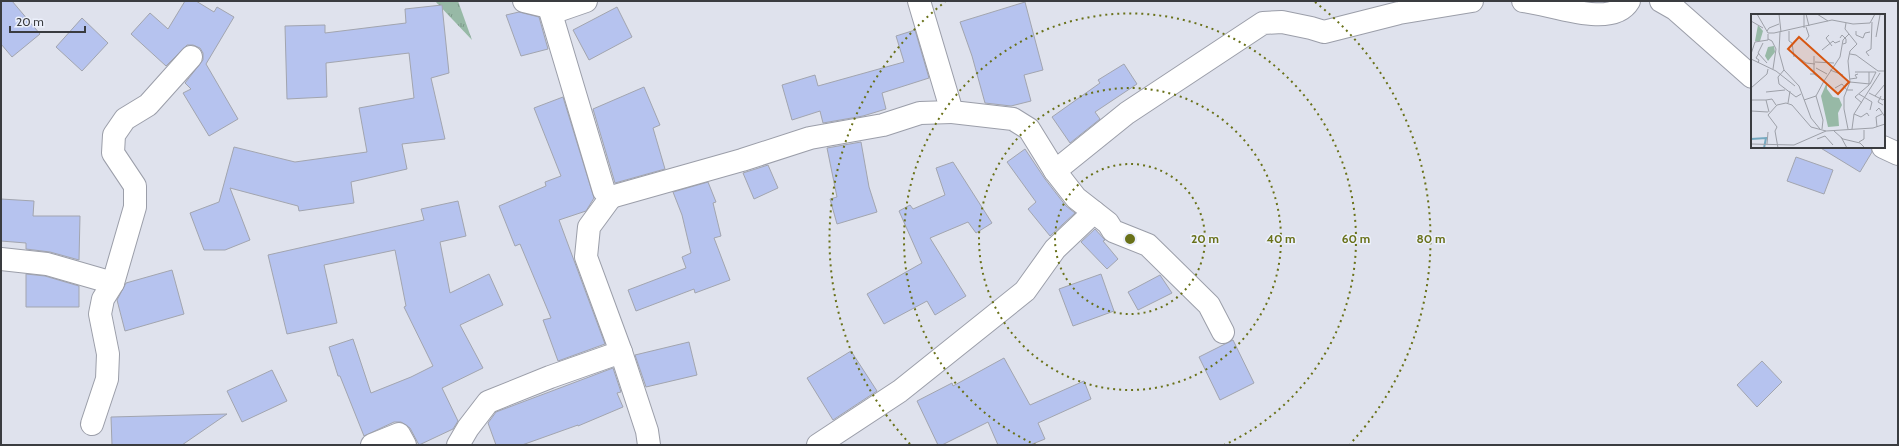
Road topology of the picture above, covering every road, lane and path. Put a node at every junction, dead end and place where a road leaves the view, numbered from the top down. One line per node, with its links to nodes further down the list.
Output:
1 (524, 1): 8 (street)
2 (586, 1): 8 (street)
3 (919, 1): 11 (street)
4 (1472, 1): 14 (street)
5 (1523, 1): 6 (street)
6 (1629, 1)
7 (1662, 1): 10 (street)
8 (548, 7): 15 (street)
9 (191, 57): 18 (street)
10 (1751, 75)
11 (952, 112): 14 (street); 15 (street)
12 (1885, 148): 13 (street)
13 (1898, 154)
14 (1055, 171): 16 (street)
15 (612, 197): 20 (street)
16 (1094, 212): 19 (street); 26 (street)
17 (1, 259): 18 (street)
18 (114, 283): 21 (street)
19 (1223, 332)
20 (621, 352): 24 (street); 25 (street)
21 (92, 424)
22 (372, 445): 23 (street)
23 (405, 445)
24 (458, 445)
25 (649, 445)
26 (818, 445)

